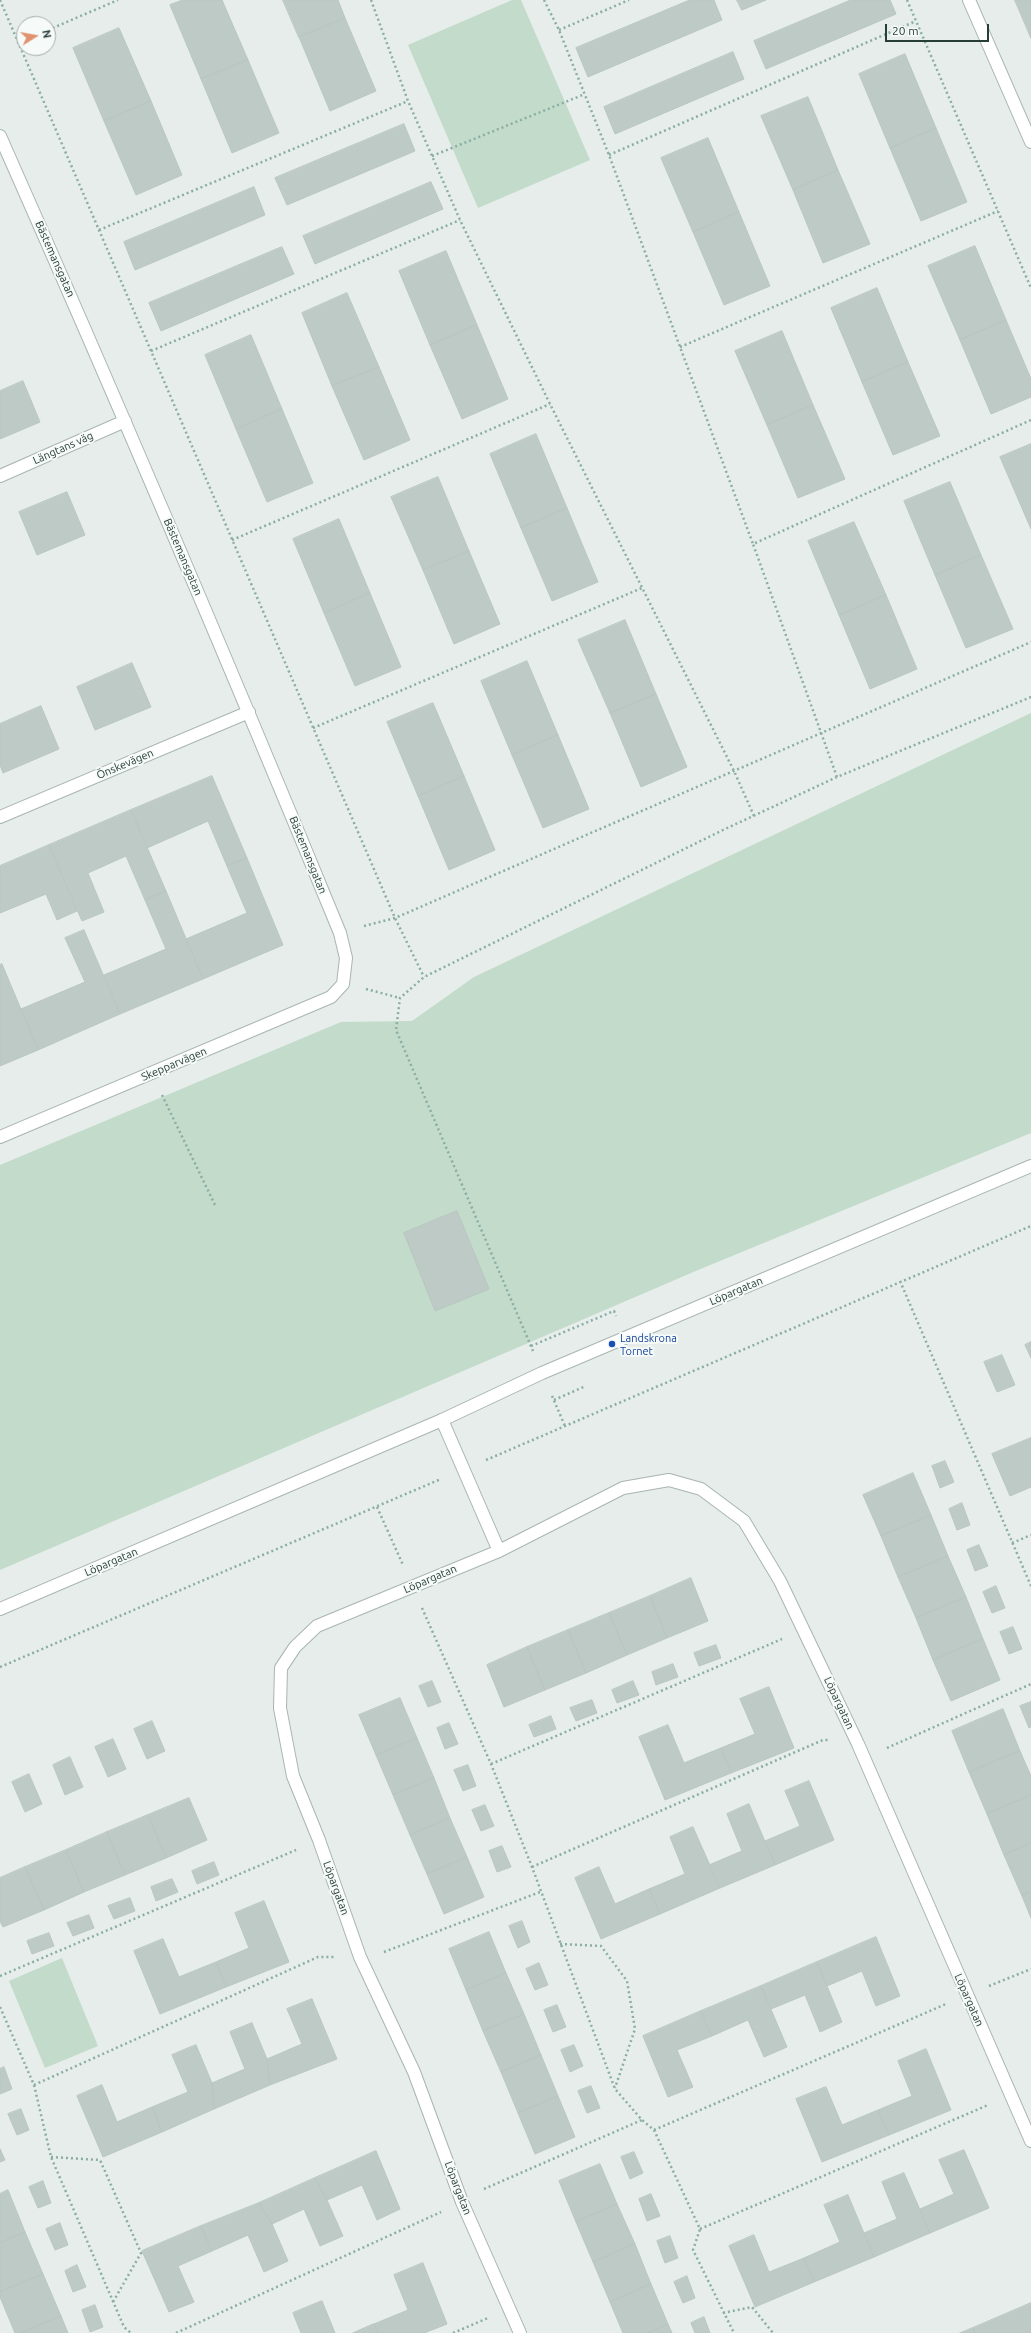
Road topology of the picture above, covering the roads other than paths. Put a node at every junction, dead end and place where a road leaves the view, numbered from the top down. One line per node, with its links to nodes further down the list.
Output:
1 (969, 0): 3 (street)
2 (1, 140): 4 (street, Bästemansgatan)
3 (1031, 142)
4 (125, 420): 5 (street, Längtans väg); 6 (street, Bästemansgatan)
5 (0, 476)
6 (249, 712): 7 (street, Önskevägen); 8 (street, Bästemansgatan)
7 (0, 817)
8 (343, 984): 9 (street, Skepparvägen)
9 (0, 1137)
10 (1031, 1166): 11 (street, Löpargatan)
11 (442, 1420): 12 (street); 13 (street, Löpargatan)
12 (499, 1551): 14 (street, Löpargatan); 15 (street, Löpargatan)
13 (0, 1609)
14 (1031, 2141)
15 (520, 2333)

